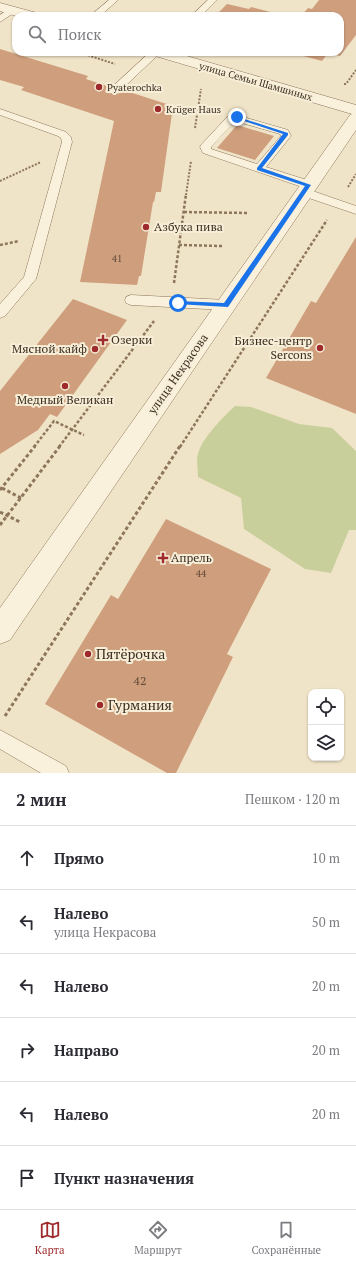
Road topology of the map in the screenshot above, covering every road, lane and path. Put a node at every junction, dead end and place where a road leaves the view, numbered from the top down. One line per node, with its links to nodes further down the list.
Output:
1 (114, 0): 5 (lane)
2 (213, 0): 6 (lane)
3 (5, 9): 4 (street)
4 (17, 12)
5 (100, 12)
6 (200, 12)
7 (91, 56): 10 (path)
8 (154, 56): 14 (lane)
9 (173, 56): 15 (street, улица Семьи Шамшиных)
10 (116, 64)
11 (356, 70): 12 (path)
12 (346, 84)
13 (201, 89): 18 (path)
14 (114, 91)
15 (356, 110)
16 (0, 112): 19 (lane)
17 (356, 118): 24 (street, улица Некрасова)
18 (194, 135)
19 (65, 151): 23 (path); 34 (lane)
20 (191, 158): 27 (path)
21 (259, 169): 21 (lane); 24 (lane)
22 (356, 174): 25 (path)
23 (0, 181)
24 (306, 189): 25 (lane); 33 (street, улица Некрасова)
25 (338, 203): 26 (lane); 45 (path)
26 (356, 210)
27 (184, 212): 28 (path); 29 (path)
28 (247, 213)
29 (179, 245): 30 (path); 31 (path)
30 (222, 246)
31 (175, 287)
32 (131, 300): 33 (lane)
33 (226, 305): 44 (street, улица Некрасова)
34 (0, 313)
35 (159, 319): 36 (path)
36 (72, 429): 37 (path); 38 (path); 39 (path)
37 (84, 435)
38 (1, 489): 39 (path)
39 (21, 498): 41 (path)
40 (0, 512): 41 (path)
41 (7, 515): 42 (path); 43 (path)
42 (20, 522)
43 (0, 525)
44 (0, 631)
45 (4, 716)
46 (0, 738): 47 (lane)
47 (59, 773)

